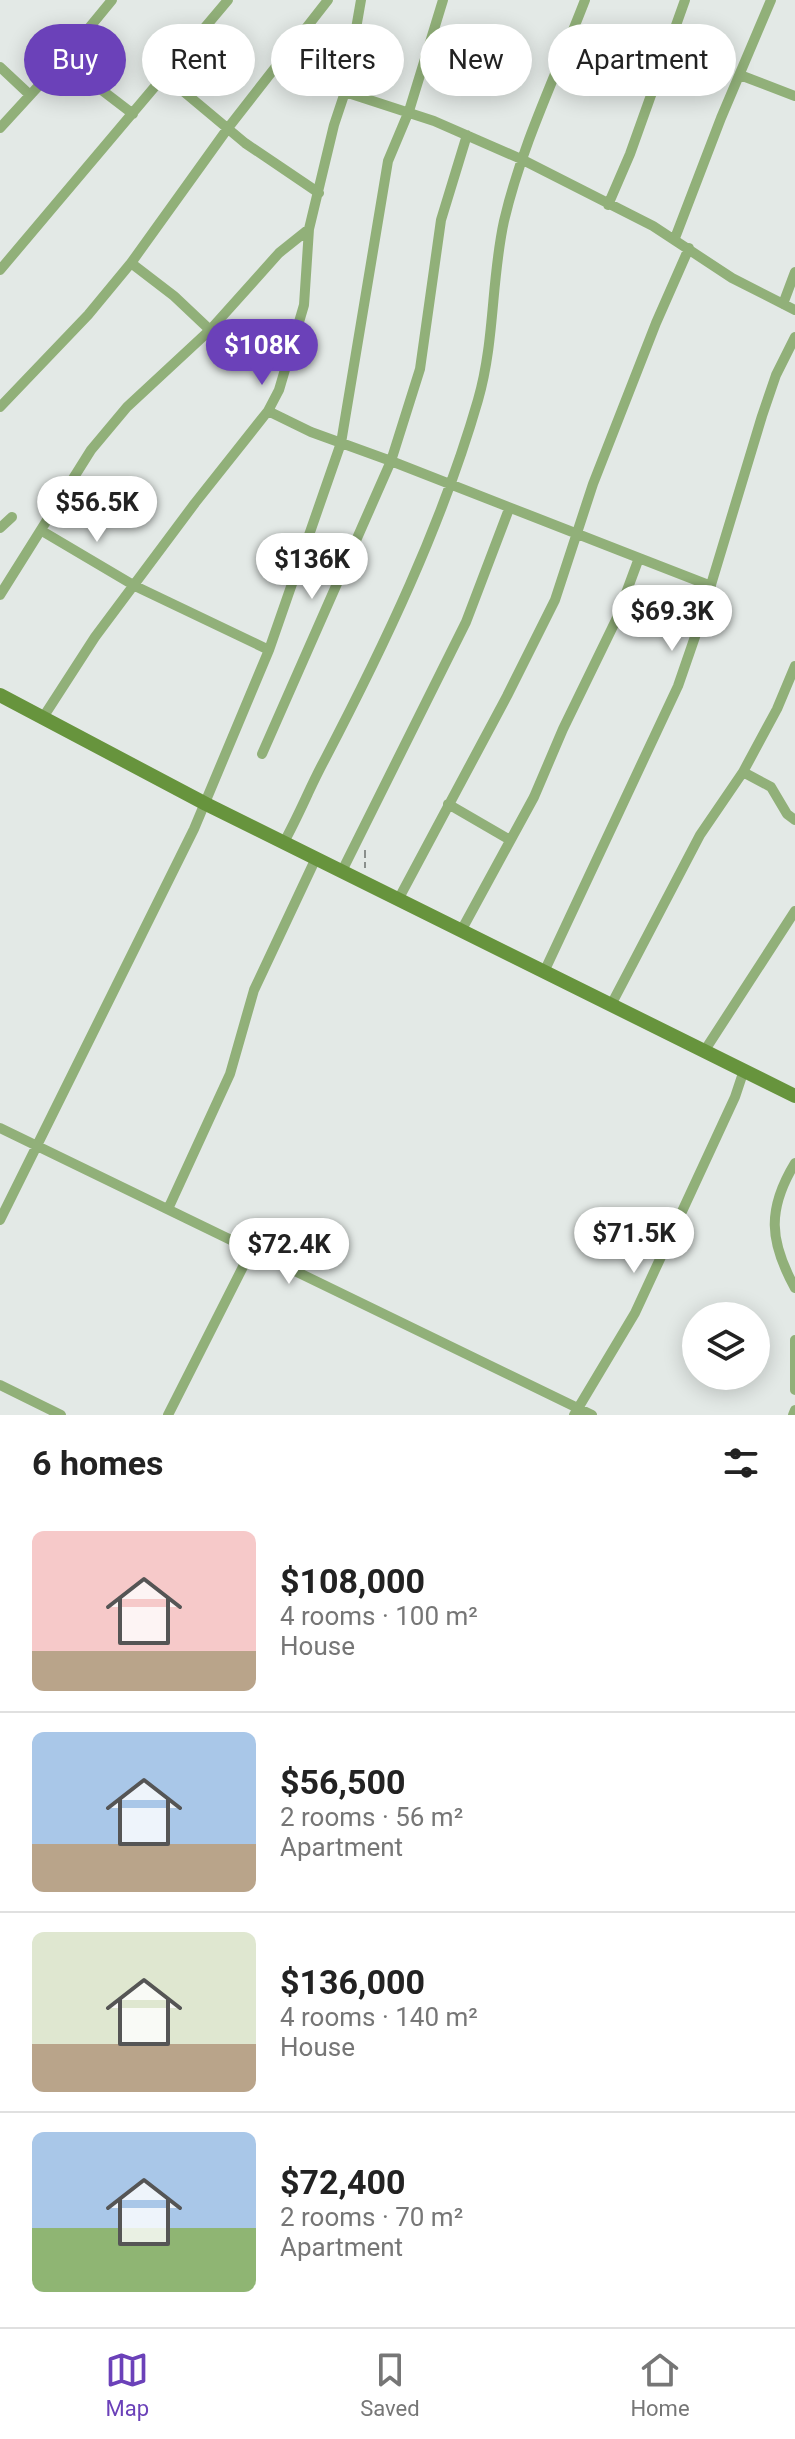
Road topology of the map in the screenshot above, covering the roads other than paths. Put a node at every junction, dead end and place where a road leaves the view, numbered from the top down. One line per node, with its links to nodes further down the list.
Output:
1 (112, 0): 10 (street)
2 (228, 0): 11 (street)
3 (328, 0): 26 (street)
4 (348, 0): 9 (street)
5 (443, 0): 23 (street)
6 (585, 0): 28 (street)
7 (685, 0): 30 (street)
8 (771, 0): 14 (street)
9 (360, 4): 12 (street)
10 (92, 24)
11 (208, 24)
12 (357, 24)
13 (0, 67): 15 (street)
14 (740, 75): 22 (street); 32 (street)
15 (24, 89)
16 (29, 96): 25 (street)
17 (110, 96): 24 (street)
18 (148, 96): 24 (street)
19 (189, 96): 26 (street)
20 (344, 96): 29 (street)
21 (358, 96): 23 (street)
22 (795, 96)
23 (409, 111): 27 (street); 43 (street)
24 (133, 114): 35 (street)
25 (0, 128)
26 (228, 128): 29 (street); 34 (street)
27 (467, 135): 28 (street); 44 (street)
28 (521, 159): 30 (street); 45 (street)
29 (319, 193): 31 (street)
30 (608, 205): 32 (street)
31 (309, 229): 39 (street); 42 (street)
32 (675, 238): 33 (street)
33 (689, 248): 37 (street); 50 (street)
34 (131, 263): 39 (street); 41 (street)
35 (0, 270)
36 (795, 272): 37 (street)
37 (783, 304): 38 (street)
38 (795, 310)
39 (210, 330): 49 (street)
40 (795, 337): 53 (street)
41 (0, 407)
42 (268, 411): 43 (street); 52 (street)
43 (341, 443): 44 (street); 55 (street)
44 (391, 461): 45 (street); 59 (street)
45 (450, 484): 46 (street); 65 (street)
46 (509, 509): 50 (street); 67 (street)
47 (12, 517): 48 (street)
48 (0, 528)
49 (42, 531): 52 (street); 54 (street)
50 (576, 535): 51 (street); 62 (street)
51 (639, 558): 53 (street); 64 (street)
52 (135, 586): 55 (street); 58 (street)
53 (711, 586): 71 (street)
54 (0, 595)
55 (269, 650): 61 (street)
56 (795, 666): 60 (street)
57 (0, 695): 58 (street)
58 (42, 719): 61 (street)
59 (262, 754)
60 (743, 772): 63 (street); 72 (street)
61 (206, 804): 65 (street); 77 (street)
62 (448, 804): 64 (street); 68 (street)
63 (795, 820)
64 (510, 840): 70 (street)
65 (284, 842): 66 (street)
66 (316, 858): 67 (street); 79 (street)
67 (342, 871): 68 (street)
68 (398, 900): 70 (street)
69 (795, 911): 73 (street)
70 (461, 931): 71 (street)
71 (544, 972): 72 (street)
72 (611, 1005): 73 (street)
73 (705, 1050): 74 (street)
74 (744, 1070): 75 (street); 86 (street)
75 (795, 1096)
76 (0, 1128): 77 (street)
77 (38, 1146): 79 (street); 80 (street)
78 (795, 1163): 82 (street)
79 (168, 1209): 81 (street)
80 (0, 1220)
81 (252, 1249): 86 (street); 88 (street)
82 (795, 1288)
83 (795, 1340): 85 (street)
84 (0, 1385): 87 (street)
85 (795, 1390)
86 (576, 1411): 89 (street)
87 (61, 1415)
88 (168, 1415)
89 (592, 1415)

